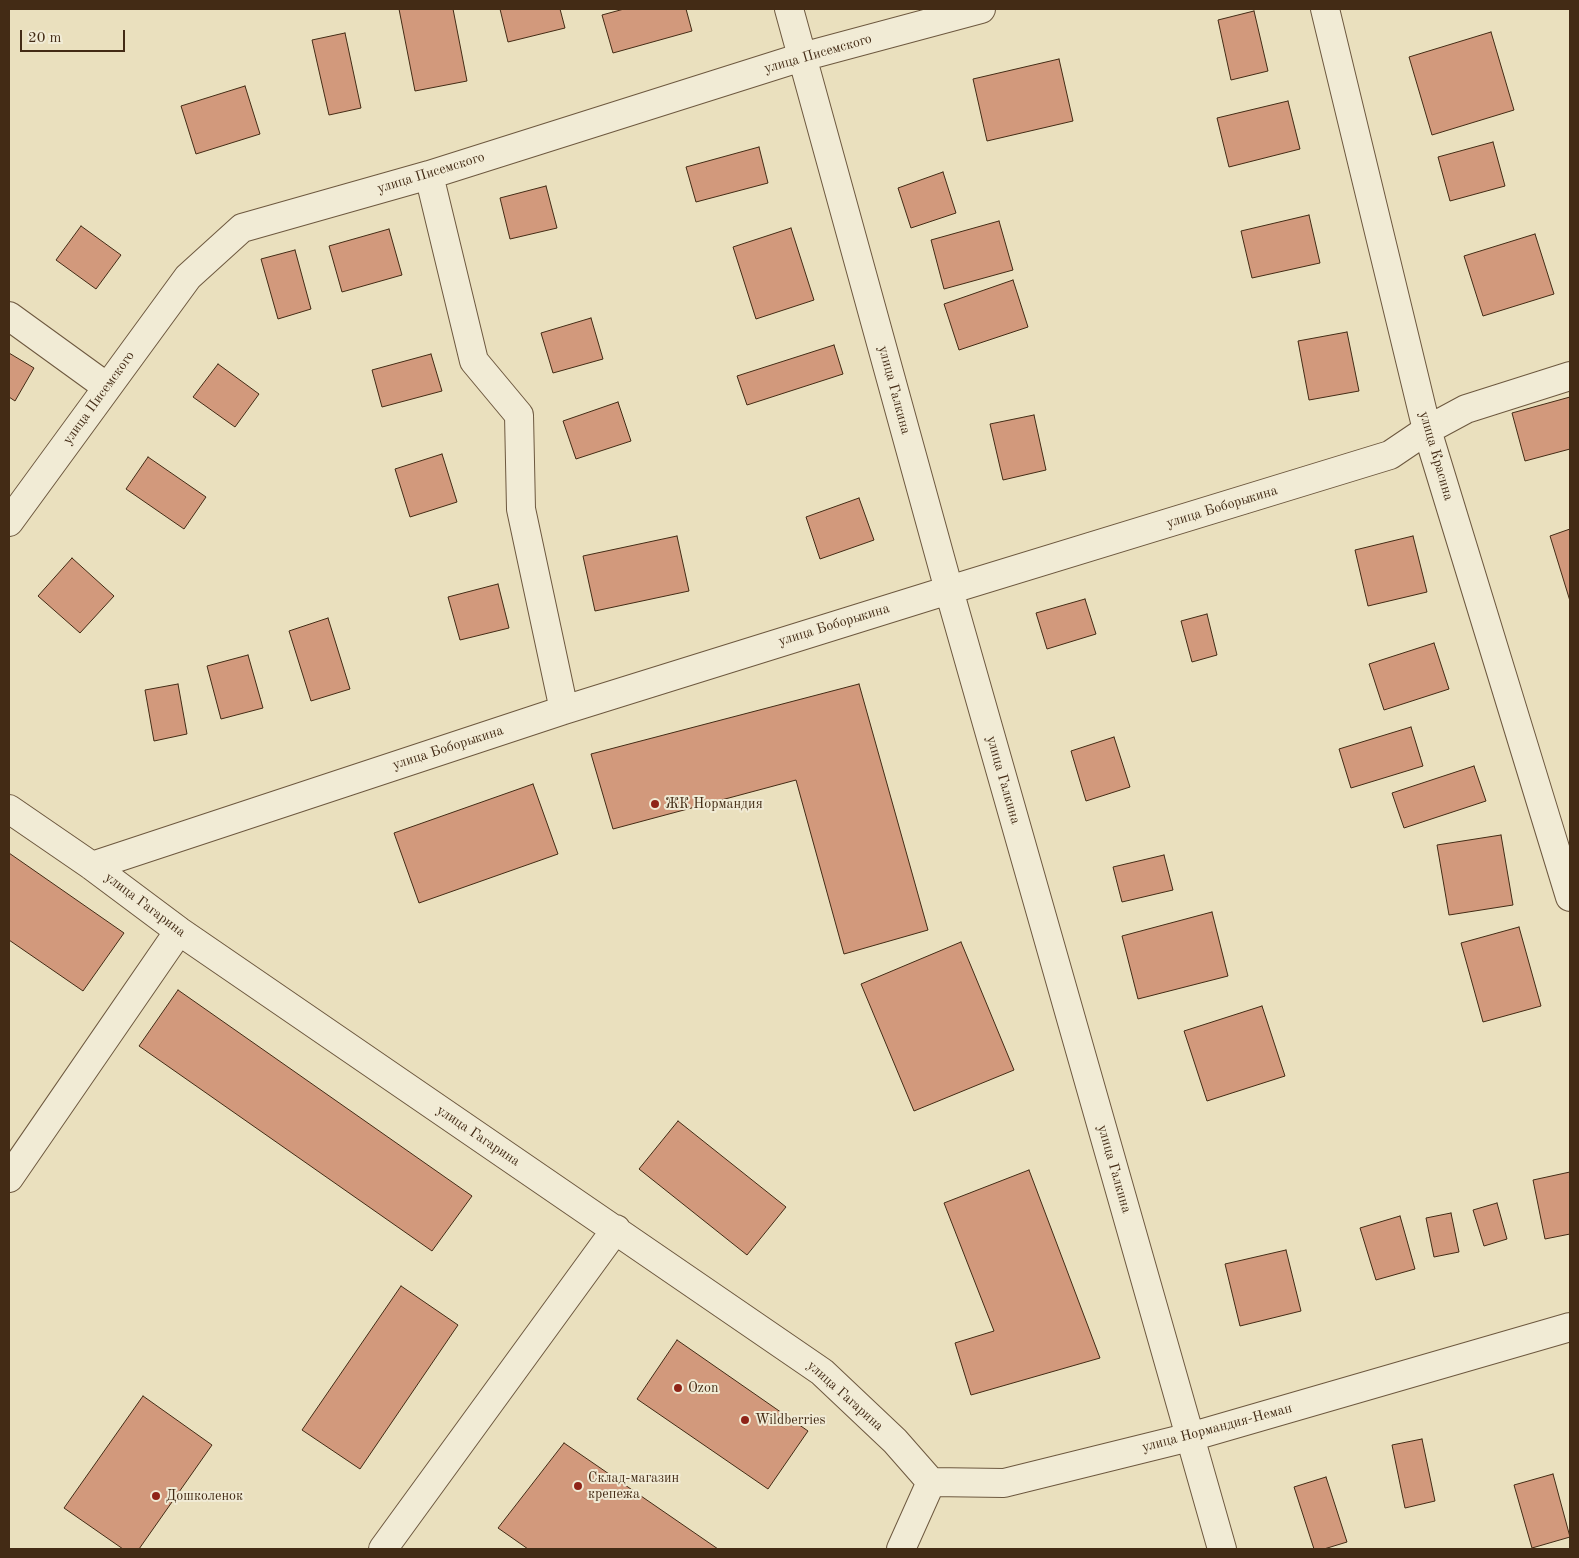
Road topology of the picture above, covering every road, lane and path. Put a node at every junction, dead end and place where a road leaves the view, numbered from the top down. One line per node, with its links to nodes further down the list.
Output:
1 (789, 9): 4 (street, улица Галкина)
2 (981, 9): 4 (street, улица Писемского)
3 (1325, 9): 9 (street, улица Красина)
4 (802, 57): 5 (street, улица Писемского); 11 (street, улица Галкина)
5 (429, 175): 8 (street, улица Писемского); 12 (street)
6 (9, 316): 8 (street)
7 (1570, 376): 9 (street, улица Боборыкина)
8 (106, 387): 10 (street, улица Писемского)
9 (1427, 430): 11 (street, улица Боборыкина); 15 (street, улица Красина)
10 (9, 522)
11 (949, 590): 12 (street, улица Боборыкина); 20 (street, улица Галкина)
12 (564, 710): 14 (street, улица Боборыкина)
13 (9, 809): 14 (street, улица Гагарина)
14 (92, 866): 16 (street, улица Гагарина)
15 (1570, 897)
16 (179, 931): 17 (street); 18 (street, улица Гагарина)
17 (9, 1178)
18 (616, 1229): 21 (street, улица Гагарина); 22 (street)
19 (1570, 1327): 20 (street, улица Нормандия-Неман)
20 (1190, 1436): 21 (street, улица Нормандия-Неман); 24 (street, улица Галкина)
21 (931, 1482): 23 (street)
22 (384, 1549)
23 (901, 1549)
24 (1222, 1549)

